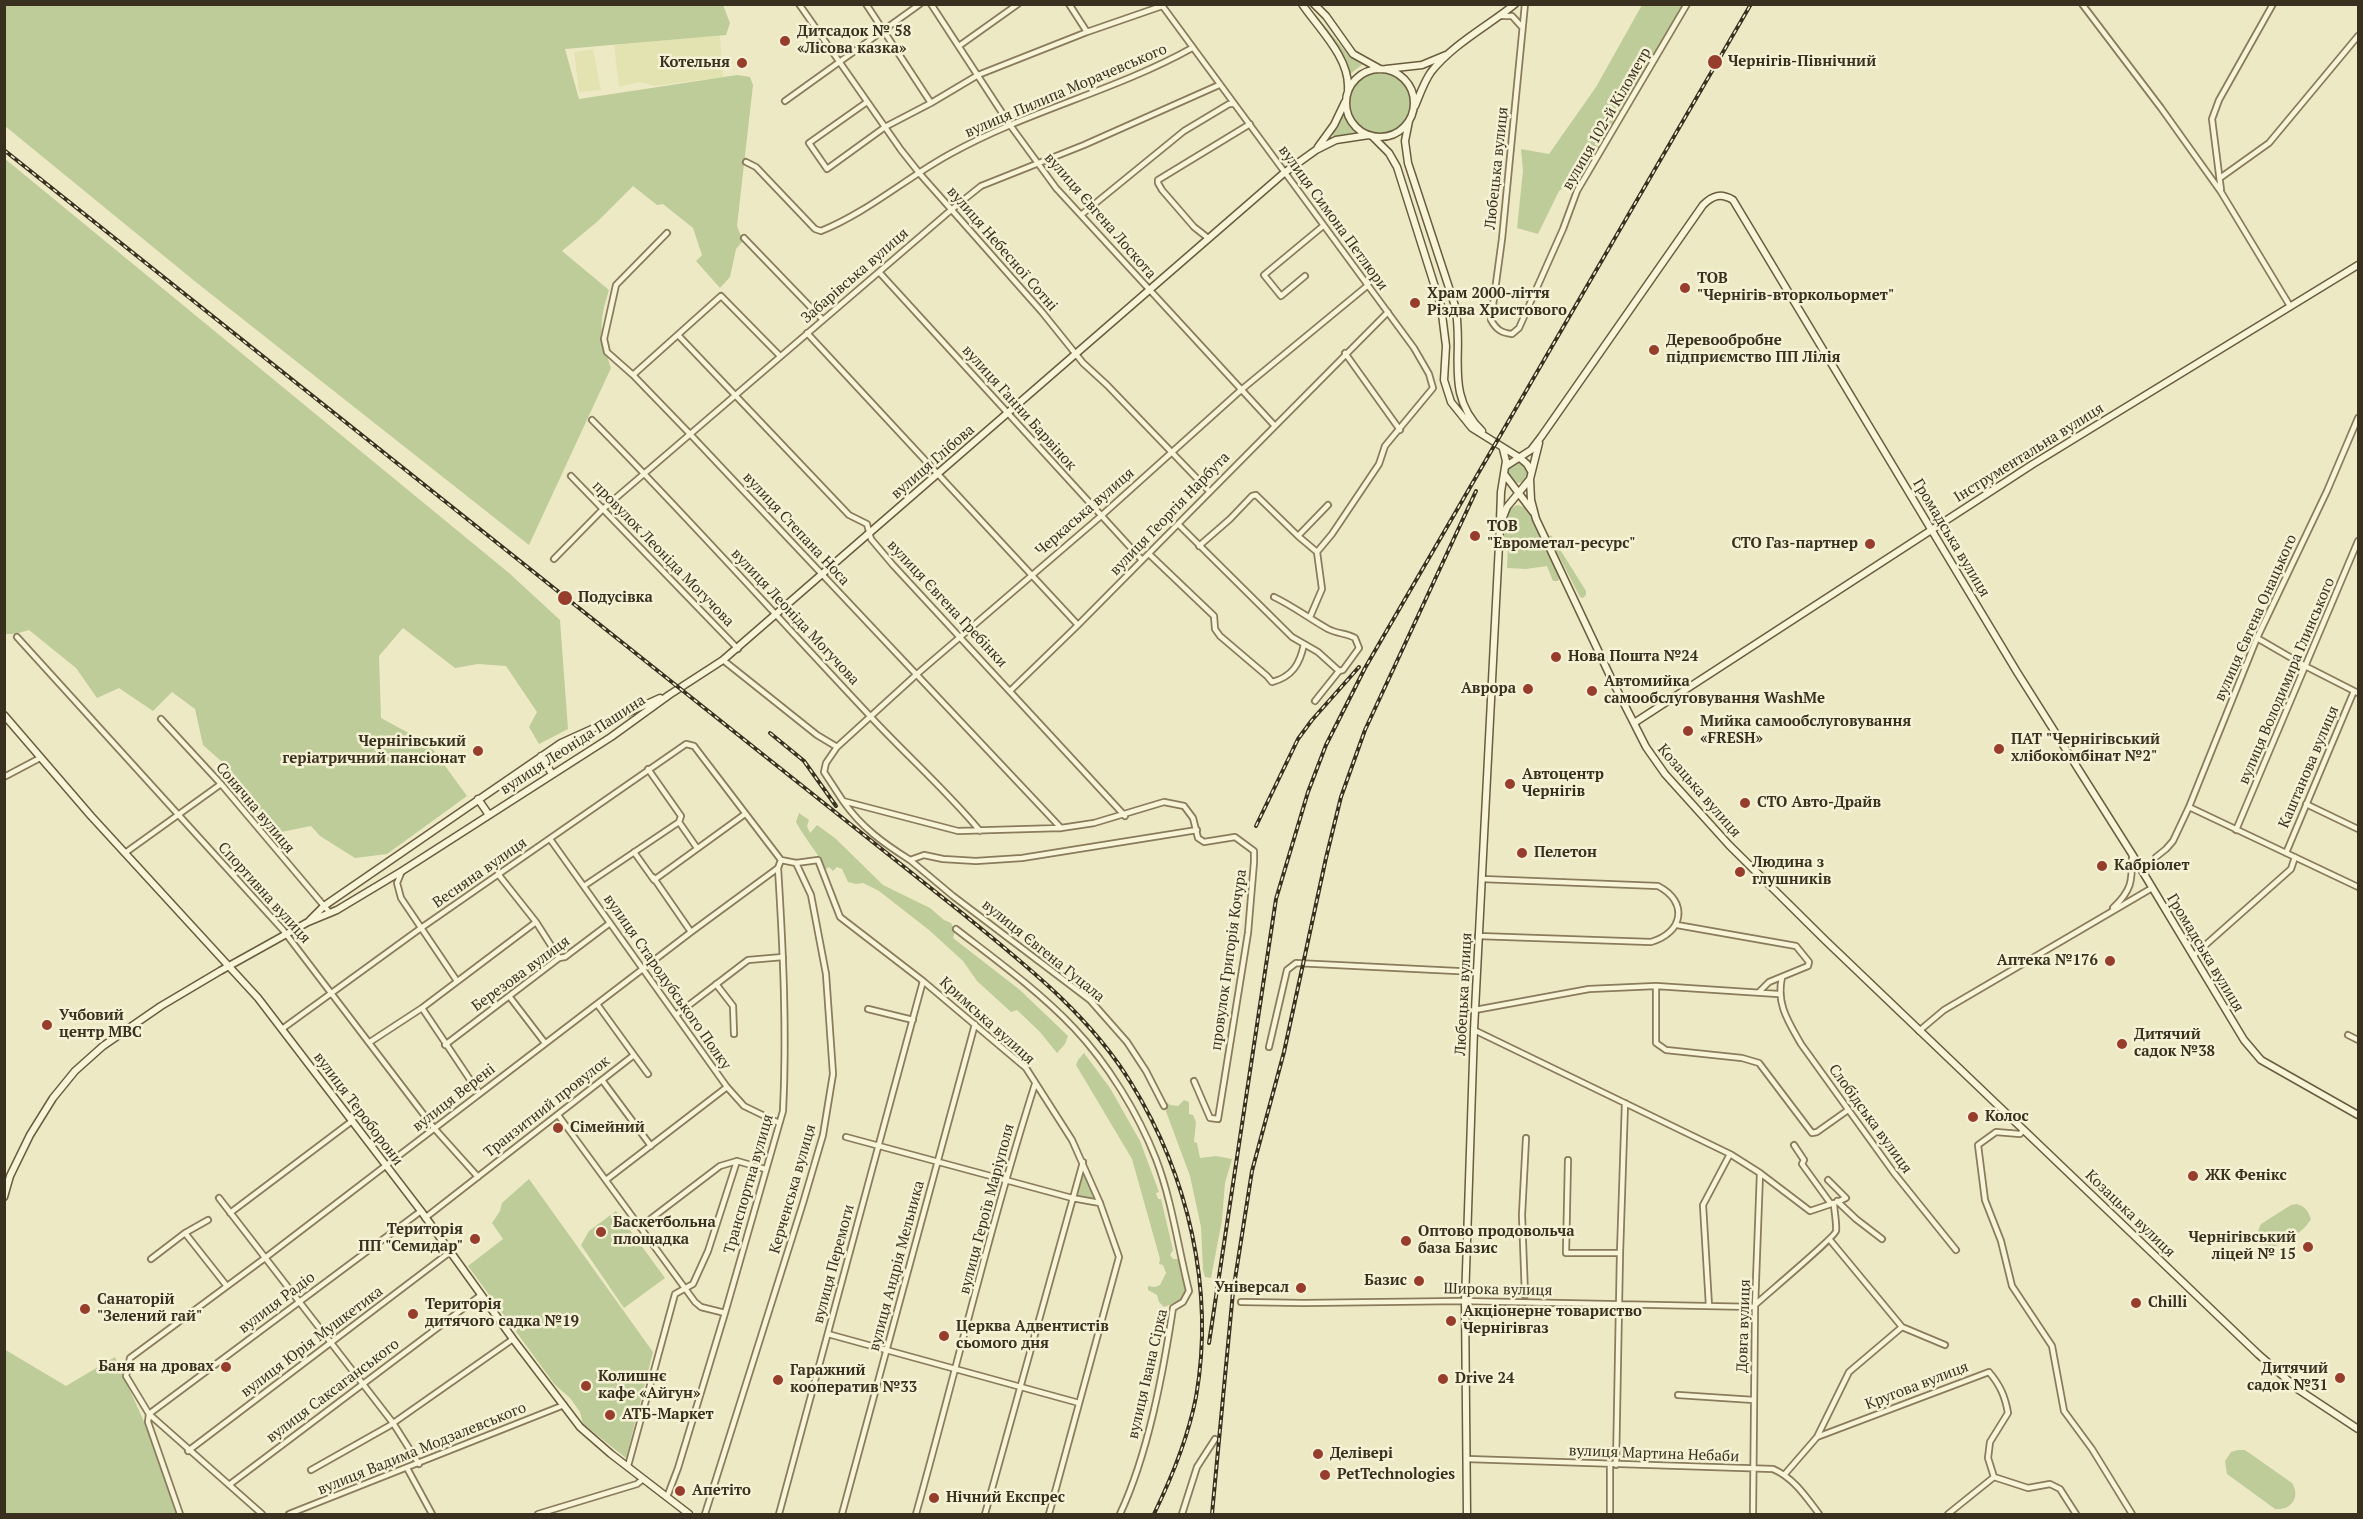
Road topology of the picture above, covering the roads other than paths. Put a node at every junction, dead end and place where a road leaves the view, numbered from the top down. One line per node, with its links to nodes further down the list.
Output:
1 (799, 4): 23 (street, вулиця Небесної Сотні)
2 (866, 4): 17 (street)
3 (921, 4): 17 (street)
4 (931, 4): 20 (street, вулиця Євгена Лоскота)
5 (1018, 4): 20 (street)
6 (1069, 4): 18 (street)
7 (1302, 4): 27 (main road)
8 (1314, 4): 24 (main road)
9 (1515, 4): 15 (main road)
10 (1525, 4): 16 (street, Любецька вулиця)
11 (1687, 4): 59 (street, вулиця 102-й Кілометр)
12 (2082, 4): 44 (street)
13 (2273, 4): 43 (street)
14 (1162, 5): 18 (street); 21 (street, вулиця Симона Петлюри)
15 (1501, 16): 16 (street); 22 (main road)
16 (1522, 27): 59 (street, Любецька вулиця)
17 (883, 30): 23 (street); 30 (street)
18 (1087, 32): 25 (street)
19 (2358, 36): 43 (street)
20 (958, 46): 25 (street, вулиця Євгена Лоскота)
21 (1192, 48): 26 (street, вулиця Симона Петлюри); 35 (street, вулиця Пилипа Морачевського)
22 (1452, 52): 24 (main road); 32 (main road)
23 (840, 63): 28 (street); 29 (street, вулиця Небесної Сотні)
24 (1382, 69): 27 (main road); 32 (main road)
25 (978, 75): 30 (street); 35 (street, вулиця Євгена Лоскота)
26 (1220, 85): 31 (street, вулиця Симона Петлюри); 40 (street, Забарівська вулиця)
27 (1347, 98): 37 (main road); 38 (main road, вулиця Глібова)
28 (785, 101)
29 (867, 102): 36 (street, вулиця Небесної Сотні); 36 (street)
30 (931, 103): 36 (street)
31 (1234, 104): 34 (street, вулиця Симона Петлюри); 46 (street)
32 (1414, 109): 33 (main road)
33 (1409, 121): 37 (main road); 75 (main road)
34 (1250, 124): 41 (street, вулиця Симона Петлюри); 50 (street)
35 (1010, 125): 40 (street, вулиця Євгена Лоскота); 42 (street, вулиця Пилипа Морачевського)
36 (885, 127): 42 (street, вулиця Небесної Сотні)
37 (1371, 135): 38 (main road, вулиця Глібова); 75 (main road)
38 (1316, 150): 41 (main road, вулиця Глібова)
39 (746, 162): 42 (street, вулиця Пилипа Морачевського)
40 (1038, 164): 45 (street, Забарівська вулиця); 46 (street, вулиця Євгена Лоскота)
41 (1284, 173): 47 (street, вулиця Симона Петлюри); 50 (main road, вулиця Глібова)
42 (920, 174): 45 (street, вулиця Небесної Сотні)
43 (2220, 178): 44 (street)
44 (2221, 192): 56 (street)
45 (951, 210): 52 (street, Забарівська вулиця); 63 (street, вулиця Небесної Сотні)
46 (1081, 215): 55 (street, вулиця Євгена Лоскота)
47 (1323, 226): 53 (street); 54 (street, вулиця Симона Петлюри)
48 (667, 233): 65 (street, вулиця Степана Носа)
49 (744, 238): 58 (street)
50 (1208, 238): 55 (main road, вулиця Глібова)
51 (2358, 265): 56 (main road, Інструментальна вулиця)
52 (879, 272): 58 (street, Забарівська вулиця); 68 (street, вулиця Ганни Барвінок)
53 (1305, 276)
54 (1367, 286): 57 (street, вулиця Симона Петлюри); 66 (street, Черкаська вулиця)
55 (1150, 291): 63 (main road, вулиця Глібова); 66 (street, вулиця Євгена Лоскота)
56 (2290, 306): 97 (main road, Інструментальна вулиця)
57 (1388, 312): 62 (street, вулиця Георгія Нарбута); 72 (street, вулиця Симона Петлюри)
58 (823, 320): 60 (street, Забарівська вулиця)
59 (1500, 331)
60 (807, 333): 64 (street, Забарівська вулиця); 83 (street)
61 (678, 335): 64 (street); 65 (street); 67 (street, вулиця Євгена Гребінки)
62 (1345, 353): 71 (street, вулиця Георгія Нарбута); 72 (street)
63 (1076, 355): 68 (main road, вулиця Глібова); 78 (street, вулиця Небесної Сотні)
64 (780, 356): 67 (street, Забарівська вулиця)
65 (633, 375): 73 (street, вулиця Степана Носа)
66 (1241, 390): 71 (street, вулиця Євгена Лоскота); 78 (street, Черкаська вулиця)
67 (735, 395): 73 (street, Забарівська вулиця); 98 (street, вулиця Євгена Гребінки)
68 (1007, 414): 83 (main road, вулиця Глібова); 94 (street, вулиця Ганни Барвінок)
69 (2358, 418): 114 (street, вулиця Євгена Онацького)
70 (592, 420): 82 (street, вулиця Леоніда Могучова)
71 (1274, 425): 87 (street, вулиця Георгія Нарбута)
72 (1400, 430): 102 (street, вулиця Симона Петлюри)
73 (690, 434): 82 (street, Забарівська вулиця); 106 (street, вулиця Степана Носа)
74 (1541, 437): 79 (main road); 85 (main road); 97 (main road, Громадська вулиця)
75 (1491, 440): 76 (main road)
76 (1502, 447): 77 (main road); 81 (main road)
77 (1509, 451): 79 (main road); 80 (main road)
78 (1171, 452): 87 (street, вулиця Небесної Сотні); 94 (street, Черкаська вулиця)
79 (1527, 453): 80 (main road)
80 (1519, 460): 81 (main road); 85 (main road)
81 (1505, 469): 86 (main road); 96 (main road)
82 (645, 474): 92 (street, Забарівська вулиця); 109 (street, вулиця Леоніда Могучова)
83 (937, 475): 98 (main road, вулиця Глібова); 107 (street)
84 (571, 476): 92 (street, провулок Леоніда Могучова)
85 (1529, 478): 86 (main road); 88 (main road, Любецька вулиця); 93 (main road, Козацька вулиця)
86 (1508, 482): 88 (main road)
87 (1209, 491): 95 (street, вулиця Георгія Нарбута)
88 (1517, 494): 90 (main road); 91 (main road, Любецька вулиця)
89 (1328, 506): 99 (street)
90 (1529, 506): 91 (main road); 93 (main road)
91 (1507, 507): 96 (main road, Любецька вулиця)
92 (603, 509): 104 (street, Забарівська вулиця); 116 (street, провулок Леоніда Могучова)
93 (1535, 515): 128 (main road, Козацька вулиця)
94 (1101, 516): 105 (street, вулиця Ганни Барвінок); 107 (street, Черкаська вулиця)
95 (1178, 524): 101 (street); 103 (street, вулиця Георгія Нарбута)
96 (1500, 525): 165 (main road, Любецька вулиця)
97 (1932, 529): 128 (main road, Інструментальна вулиця); 155 (main road, Громадська вулиця)
98 (870, 532): 106 (main road, вулиця Глібова); 112 (street, вулиця Євгена Гребінки)
99 (1298, 536): 101 (street); 102 (street)
100 (2358, 541): 118 (street, вулиця Володимира Глинського)
101 (1199, 546): 115 (street)
102 (1317, 552): 110 (street)
103 (1149, 554): 105 (street, вулиця Георгія Нарбута); 115 (street)
104 (554, 559)
105 (1142, 560): 111 (street, вулиця Георгія Нарбута)
106 (823, 574): 109 (main road, вулиця Глібова); 120 (street, вулиця Степана Носа)
107 (1030, 574): 111 (street); 112 (street, Черкаська вулиця)
108 (1274, 597): 110 (street)
109 (777, 614): 116 (main road, вулиця Глібова); 126 (street, вулиця Леоніда Могучова)
110 (1310, 617): 119 (street)
111 (1078, 625): 121 (street, вулиця Георгія Нарбута)
112 (960, 636): 120 (street, Черкаська вулиця); 121 (street, вулиця Євгена Гребінки)
113 (17, 637): 140 (street, Спортивна вулиця)
114 (2257, 638): 118 (street); 139 (street, вулиця Євгена Онацького)
115 (1304, 644): 119 (street)
116 (738, 649): 117 (main road, вулиця Глібова)
117 (723, 660): 123 (main road, вулиця Глібова); 129 (street)
118 (2307, 667): 122 (street); 148 (street, вулиця Володимира Глинського)
119 (1339, 671): 124 (street)
120 (917, 674): 126 (street, Черкаська вулиця); 145 (street, вулиця Степана Носа)
121 (1010, 691): 143 (street, вулиця Євгена Гребінки)
122 (2356, 692): 138 (street, Каштанова вулиця)
123 (669, 695): 130 (main road, вулиця Леоніда Пашина); 133 (main road, вулиця Леоніда Пашина)
124 (1316, 701)
125 (4, 716): 131 (main road, вулиця Тероборони)
126 (871, 717): 129 (street, Черкаська вулиця); 149 (street, вулиця Леоніда Могучова)
127 (161, 719): 135 (street, Сонячна вулиця)
128 (1634, 723): 205 (main road, Козацька вулиця)
129 (837, 747): 137 (street, Черкаська вулиця)
130 (541, 756): 133 (main road); 136 (main road, вулиця Леоніда Пашина)
131 (40, 758): 134 (street); 153 (main road, вулиця Тероборони)
132 (648, 769): 141 (street, Весняна вулиця); 144 (street); 150 (street, Весняна вулиця)
133 (552, 774): 142 (main road, вулиця Леоніда Пашина)
134 (4, 777)
135 (221, 784): 140 (street); 169 (street, Сонячна вулиця)
136 (478, 799): 142 (main road); 169 (main road, вулиця Леоніда Пашина)
137 (843, 801): 149 (street); 159 (street)
138 (2306, 804): 146 (street); 154 (street, Каштанова вулиця)
139 (2189, 807): 148 (street); 156 (street, вулиця Євгена Онацького)
140 (178, 814): 153 (street); 179 (street, Спортивна вулиця)
141 (745, 814): 151 (street); 158 (street)
142 (489, 815): 162 (main road, вулиця Леоніда Пашина)
143 (1125, 816): 145 (street); 147 (street)
144 (679, 822): 151 (street); 152 (street)
145 (1061, 828): 149 (street)
146 (2358, 829)
147 (1197, 830): 159 (street); 216 (street, провулок Григорія Кочура)
148 (2236, 830): 154 (street)
149 (980, 831)
150 (550, 839): 163 (street, Весняна вулиця); 166 (street, вулиця Стародубського Полку)
151 (697, 848): 164 (street)
152 (634, 852): 164 (street); 166 (street)
153 (125, 853): 184 (main road, вулиця Тероборони)
154 (2286, 853): 157 (street)
155 (2132, 854): 168 (main road, Громадська вулиця); 171 (street)
156 (2156, 857)
157 (2295, 857): 167 (street); 181 (street)
158 (781, 860): 160 (street); 161 (street)
159 (910, 860): 221 (street, вулиця Євгена Гуцала)
160 (796, 863): 189 (street, Кримська вулиця); 313 (street, Керченська вулиця)
161 (778, 868): 178 (street, вулиця Верені); 182 (street, Транспортна вулиця)
162 (402, 871): 170 (main road, вулиця Леоніда Пашина); 176 (street)
163 (498, 874): 173 (street); 176 (street, Весняна вулиця)
164 (653, 878): 178 (street)
165 (1482, 879): 175 (street); 180 (main road, Любецька вулиця)
166 (584, 886): 174 (street, вулиця Стародубського Полку)
167 (2358, 887)
168 (2152, 888): 171 (street); 181 (main road, Громадська вулиця)
169 (324, 906): 170 (street, Сонячна вулиця); 172 (main road, вулиця Леоніда Пашина)
170 (330, 913): 172 (main road, вулиця Леоніда Пашина)
171 (2107, 914): 205 (street)
172 (308, 922): 179 (main road)
173 (536, 922): 183 (street); 188 (street)
174 (610, 923): 183 (street, Березова вулиця); 185 (street, вулиця Стародубського Полку)
175 (1677, 925): 180 (street); 187 (street)
176 (421, 928): 188 (street); 192 (street, Весняна вулиця)
177 (956, 929): 319 (street, вулиця Івана Сірка)
178 (691, 932): 185 (street, вулиця Верені)
179 (287, 935): 184 (main road); 192 (street, Спортивна вулиця)
180 (1478, 936): 186 (main road, Любецька вулиця)
181 (2193, 956): 224 (main road, Громадська вулиця)
182 (783, 957): 190 (street); 226 (street, Транспортна вулиця)
183 (559, 958): 195 (street, Березова вулиця)
184 (229, 966): 203 (main road, вулиця Тероборони); 246 (main road)
185 (642, 969): 196 (street, вулиця Верені); 200 (street, вулиця Стародубського Полку)
186 (1477, 972): 199 (main road, Любецька вулиця); 212 (street)
187 (1782, 976): 193 (street); 194 (street)
188 (457, 981): 197 (street)
189 (924, 981): 201 (street, вулиця Перемоги); 202 (street, Кримська вулиця)
190 (716, 984): 200 (street); 206 (street)
191 (1656, 986): 193 (street); 199 (street); 222 (street)
192 (332, 992): 203 (street, Весняна вулиця); 209 (street, Спортивна вулиця)
193 (1759, 992): 194 (street)
194 (1778, 994): 222 (street, Слобідська вулиця)
195 (509, 996): 210 (street); 211 (street, Березова вулиця)
196 (597, 1004): 210 (street, вулиця Верені); 213 (street)
197 (422, 1008): 209 (street); 211 (street)
198 (868, 1009): 201 (street)
199 (1475, 1010): 204 (main road, Любецька вулиця)
200 (676, 1015): 218 (street, вулиця Стародубського Полку)
201 (913, 1020): 233 (street, вулиця Перемоги)
202 (975, 1024): 217 (street, Кримська вулиця); 237 (street, вулиця Андрія Мельника)
203 (282, 1029): 225 (main road, вулиця Тероборони)
204 (1474, 1030): 220 (street); 268 (main road, Любецька вулиця)
205 (1919, 1031): 228 (main road, Козацька вулиця)
206 (734, 1034)
207 (2348, 1035): 208 (street)
208 (2358, 1040)
209 (370, 1042): 227 (street, Спортивна вулиця)
210 (545, 1043): 219 (street, вулиця Верені)
211 (445, 1045): 219 (street)
212 (1269, 1047)
213 (633, 1055): 214 (street); 215 (street, Транзитний провулок)
214 (648, 1074)
215 (602, 1080): 223 (street, Транзитний провулок); 232 (street)
216 (1194, 1081)
217 (1035, 1084): 238 (street, Кримська вулиця); 244 (street, вулиця Героїв Маріуполя)
218 (727, 1087): 226 (street, вулиця Стародубського Полку); 232 (street)
219 (479, 1093): 227 (street, вулиця Верені)
220 (1625, 1103): 234 (street); 261 (street)
221 (1164, 1106)
222 (1848, 1110): 259 (street, Слобідська вулиця)
223 (558, 1115): 242 (street, Транзитний провулок); 243 (street)
224 (2358, 1115)
225 (351, 1121): 239 (main road, вулиця Тероборони); 252 (street)
226 (778, 1123): 240 (street, Транспортна вулиця)
227 (434, 1128): 239 (street, вулиця Верені); 242 (street, Спортивна вулиця)
228 (2024, 1130): 290 (main road, Козацька вулиця); 327 (street)
229 (846, 1137): 233 (street)
230 (1526, 1138): 267 (street)
231 (1794, 1144): 250 (street)
232 (651, 1146): 243 (street)
233 (879, 1146): 237 (street); 276 (street, вулиця Перемоги)
234 (1730, 1154): 241 (street); 272 (street)
235 (1568, 1160): 261 (street)
236 (737, 1161): 240 (street); 255 (street); 265 (street)
237 (938, 1161): 244 (street); 280 (street, вулиця Андрія Мельника)
238 (1083, 1161): 248 (street); 249 (street, Кримська вулиця)
239 (386, 1166): 251 (main road, вулиця Тероборони); 262 (street, вулиця Верені)
240 (765, 1169): 274 (street, Транспортна вулиця)
241 (1760, 1173): 250 (street); 273 (street, Довга вулиця)
242 (478, 1177): 253 (street, Транзитний провулок)
243 (606, 1180): 255 (street)
244 (1004, 1180): 248 (street); 281 (street, вулиця Героїв Маріуполя)
245 (1828, 1180): 250 (street)
246 (4, 1197)
247 (219, 1198): 252 (street)
248 (1072, 1198): 249 (street); 283 (street)
249 (1100, 1203): 286 (street, Кримська вулиця)
250 (1834, 1203): 257 (street); 258 (street)
251 (421, 1211): 253 (main road, вулиця Тероборони); 269 (street, вулиця Радіо)
252 (230, 1213): 262 (street)
253 (426, 1218): 260 (main road, вулиця Тероборони)
254 (208, 1220): 256 (street)
255 (640, 1227): 265 (street)
256 (185, 1233): 263 (street); 264 (street)
257 (1882, 1239)
258 (1830, 1240): 273 (street); 275 (street)
259 (1956, 1250)
260 (450, 1252): 266 (main road, вулиця Тероборони); 278 (street, вулиця Юрія Мушкетика)
261 (1620, 1254): 271 (street)
262 (265, 1258): 264 (street, вулиця Верені); 269 (street)
263 (151, 1259)
264 (226, 1285): 288 (street, вулиця Верені)
265 (684, 1288): 274 (street); 297 (street)
266 (481, 1295): 277 (main road, вулиця Тероборони); 282 (street, вулиця Саксаганського)
267 (1525, 1295)
268 (1465, 1301): 270 (street, Широка вулиця); 271 (street, Широка вулиця); 294 (main road, Любецька вулиця)
269 (298, 1302): 278 (street); 288 (street, вулиця Радіо)
270 (1240, 1302)
271 (1619, 1304): 272 (street, Широка вулиця); 296 (street)
272 (1709, 1306): 273 (street, Широка вулиця)
273 (1756, 1306): 285 (street, Довга вулиця)
274 (725, 1313): 305 (street, Транспортна вулиця)
275 (1902, 1328): 279 (street); 291 (street, Кругова вулиця)
276 (828, 1334): 280 (street); 314 (street, вулиця Перемоги)
277 (513, 1339): 287 (main road, вулиця Тероборони); 289 (street)
278 (330, 1344): 282 (street); 293 (street, вулиця Юрія Мушкетика)
279 (1945, 1345)
280 (887, 1350): 281 (street); 315 (street, вулиця Андрія Мельника)
281 (956, 1370): 283 (street); 316 (street, вулиця Героїв Маріуполя)
282 (362, 1385): 289 (street); 304 (street, вулиця Саксаганського)
283 (1019, 1387): 286 (street); 317 (street)
284 (1678, 1395): 285 (street)
285 (1754, 1400): 299 (street, Довга вулиця)
286 (1078, 1403): 318 (street, Кримська вулиця)
287 (564, 1405): 295 (street, вулиця Вадима Модзалевського); 297 (main road, вулиця Тероборони)
288 (149, 1414): 293 (street); 307 (street)
289 (393, 1423): 295 (street); 300 (street)
290 (2358, 1429)
291 (1817, 1437): 301 (street, Кругова вулиця); 302 (street, Кругова вулиця)
292 (1215, 1439): 320 (street)
293 (188, 1451): 304 (street)
294 (1467, 1459): 296 (street, вулиця Мартина Небаби); 321 (main road, Любецька вулиця)
295 (419, 1464): 298 (street, вулиця Вадима Модзалевського)
296 (1613, 1465): 299 (street, вулиця Мартина Небаби); 322 (street)
297 (628, 1466): 303 (main road, вулиця Тероборони)
298 (407, 1468): 309 (street, вулиця Вадима Модзалевського); 310 (street)
299 (1754, 1469): 301 (street, вулиця Мартина Небаби); 323 (street, Довга вулиця)
300 (311, 1470)
301 (1785, 1474): 324 (street)
302 (1994, 1477): 325 (street); 326 (street)
303 (643, 1479): 305 (main road, вулиця Тероборони); 311 (street)
304 (229, 1485): 308 (street)
305 (667, 1497): 306 (main road, вулиця Тероборони)
306 (679, 1512): 312 (main road, вулиця Тероборони)
307 (180, 1515)
308 (261, 1515)
309 (289, 1515)
310 (432, 1515)
311 (538, 1515)
312 (689, 1515)
313 (705, 1515)
314 (779, 1515)
315 (842, 1515)
316 (916, 1515)
317 (985, 1515)
318 (1049, 1515)
319 (1120, 1515)
320 (1182, 1515)
321 (1467, 1515)
322 (1610, 1515)
323 (1753, 1515)
324 (1819, 1515)
325 (1948, 1515)
326 (2076, 1515)
327 (2132, 1515)

